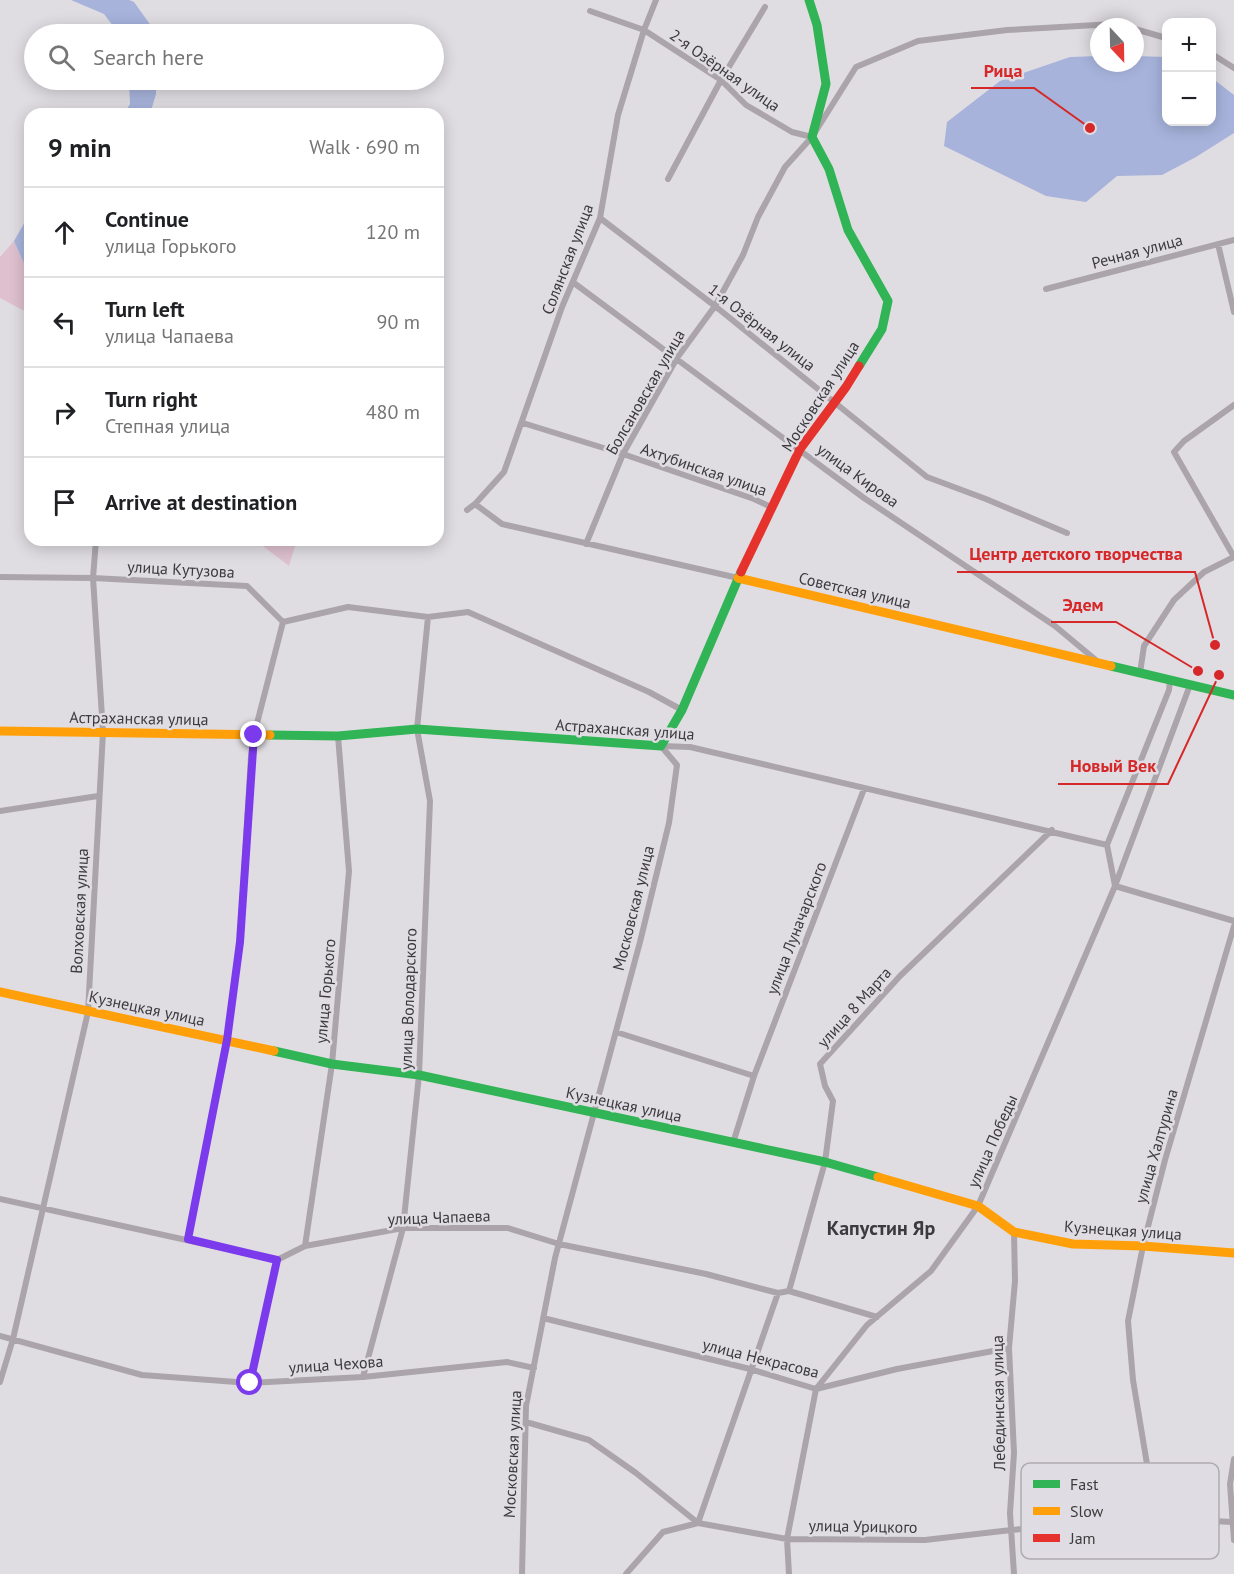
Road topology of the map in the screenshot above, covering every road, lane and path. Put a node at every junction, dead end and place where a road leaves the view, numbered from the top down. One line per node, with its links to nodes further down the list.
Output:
1 (656, 0): 6 (street, Солянская улица)
2 (809, 0): 12 (street)
3 (765, 7): 11 (street)
4 (590, 11): 6 (street, 2-я Озёрная улица)
5 (1090, 25): 12 (street, Болсановская улица)
6 (644, 30): 11 (street, 2-я Озёрная улица); 14 (street, Солянская улица)
7 (1144, 32): 8 (street)
8 (1162, 37)
9 (1216, 57): 10 (street)
10 (1234, 68)
11 (721, 80): 12 (street, 2-я Озёрная улица); 13 (street)
12 (812, 137): 19 (street, Болсановская улица); 22 (street, Московская улица)
13 (668, 179)
14 (600, 218): 17 (street, Солянская улица); 19 (street, 1-я Озёрная улица)
15 (1234, 240): 16 (street, Речная улица)
16 (1218, 244): 18 (street, Речная улица); 20 (street)
17 (574, 283): 21 (street, улица Кирова); 24 (street, Солянская улица)
18 (1046, 289)
19 (715, 306): 21 (street, Болсановская улица); 22 (street, 1-я Озёрная улица)
20 (1234, 312)
21 (677, 358): 25 (street, улица Кирова); 26 (street, Болсановская улица)
22 (835, 402): 25 (street, Московская улица); 30 (street, 1-я Озёрная улица)
23 (1234, 405): 33 (street)
24 (523, 423): 26 (street, Ахтубинская улица); 27 (street, Солянская улица)
25 (800, 449): 28 (street, Московская улица); 39 (street, улица Кирова)
26 (623, 454): 28 (street, Ахтубинская улица); 31 (street, Болсановская улица)
27 (475, 504): 29 (street, Солянская улица); 31 (street, Советская улица)
28 (773, 508): 36 (street, Московская улица)
29 (466, 510)
30 (1067, 533)
31 (586, 544): 36 (street, Советская улица)
32 (96, 546): 35 (street, Волховская улица)
33 (1234, 557): 40 (street)
34 (0, 578): 35 (street, улица Кутузова)
35 (93, 578): 38 (street, улица Кутузова); 47 (street, Волховская улица)
36 (738, 578): 39 (street, Советская улица); 44 (street, Московская улица)
37 (428, 617): 38 (street); 44 (street); 45 (street, улица Володарского)
38 (283, 622): 48 (street)
39 (1099, 663): 40 (street, Советская улица)
40 (1140, 673): 41 (street, Советская улица)
41 (1170, 680): 42 (street, Советская улица); 55 (street)
42 (1190, 685): 43 (street, Советская улица); 56 (street, улица Победы)
43 (1234, 695)
44 (682, 710): 50 (street, Московская улица)
45 (417, 729): 49 (street, Астраханская улица); 50 (street, Астраханская улица); 64 (street, улица Володарского)
46 (0, 731): 47 (street, Астраханская улица)
47 (103, 732): 48 (street, Астраханская улица); 52 (street, Волховская улица)
48 (254, 735): 49 (street, Астраханская улица); 62 (street)
49 (338, 736): 63 (street, улица Горького)
50 (661, 746): 51 (street, Астраханская улица); 61 (street, Московская улица)
51 (864, 789): 54 (street, Астраханская улица); 65 (street, улица Луначарского)
52 (98, 796): 53 (street); 60 (street, Волховская улица)
53 (0, 811)
54 (1052, 830): 55 (street, Астраханская улица); 68 (street, улица 8 Марта)
55 (1107, 845): 56 (street)
56 (1115, 886): 57 (street); 70 (street, улица Победы)
57 (1234, 921)
58 (1234, 926): 77 (street, улица Халтурина)
59 (0, 992): 60 (street, Кузнецкая улица)
60 (88, 1012): 62 (street, Кузнецкая улица); 71 (street, Волховская улица)
61 (616, 1032): 65 (street); 66 (street, Московская улица)
62 (227, 1040): 63 (street, Кузнецкая улица); 74 (street)
63 (332, 1064): 64 (street, Кузнецкая улица); 76 (street, улица Горького)
64 (419, 1075): 66 (street, Кузнецкая улица); 72 (street, улица Володарского)
65 (754, 1076): 67 (street, улица Луначарского)
66 (594, 1113): 67 (street, Кузнецкая улица); 75 (street, Московская улица)
67 (734, 1143): 68 (street, Кузнецкая улица)
68 (825, 1162): 70 (street, Кузнецкая улица); 80 (street, улица 8 Марта)
69 (0, 1199): 71 (street)
70 (978, 1206): 73 (street, Кузнецкая улица); 82 (street, улица Победы)
71 (43, 1207): 74 (street); 85 (street, Волховская улица)
72 (404, 1228): 75 (street, улица Чапаева); 76 (street, улица Чапаева); 89 (street, улица Володарского)
73 (1014, 1232): 77 (street, Кузнецкая улица); 86 (street, Лебединская улица)
74 (188, 1239): 79 (street)
75 (559, 1244): 81 (street, улица Чапаева); 83 (street, Московская улица)
76 (305, 1246): 79 (street, улица Чапаева)
77 (1143, 1246): 78 (street, Кузнецкая улица); 95 (street, улица Халтурина)
78 (1234, 1253)
79 (277, 1260): 91 (street)
80 (789, 1290): 81 (street); 82 (street)
81 (778, 1293): 88 (street)
82 (877, 1317): 92 (street, улица Победы)
83 (543, 1318): 87 (street, Московская улица); 88 (street, улица Некрасова)
84 (0, 1336): 85 (street, улица Чехова)
85 (13, 1339): 90 (street, Волховская улица); 91 (street, улица Чехова)
86 (1009, 1348): 92 (street, улица Некрасова); 100 (street, Лебединская улица)
87 (534, 1368): 89 (street, улица Чехова); 93 (street, Московская улица)
88 (750, 1369): 92 (street, улица Некрасова); 98 (street)
89 (363, 1377): 91 (street, улица Чехова)
90 (0, 1382)
91 (250, 1383)
92 (816, 1389): 101 (street, улица Победы)
93 (526, 1422): 98 (street, улица Урицкого); 103 (street, Московская улица)
94 (1234, 1459): 97 (street)
95 (1147, 1463)
96 (1219, 1521): 97 (street, улица Урицкого)
97 (1232, 1522): 102 (street)
98 (698, 1523): 101 (street, улица Урицкого); 104 (street)
99 (1021, 1529): 100 (street, улица Урицкого)
100 (1011, 1530): 101 (street, улица Урицкого); 106 (street, Лебединская улица)
101 (788, 1539): 105 (street, улица Победы)
102 (1234, 1540)
103 (522, 1574)
104 (626, 1574)
105 (789, 1574)
106 (1014, 1574)

